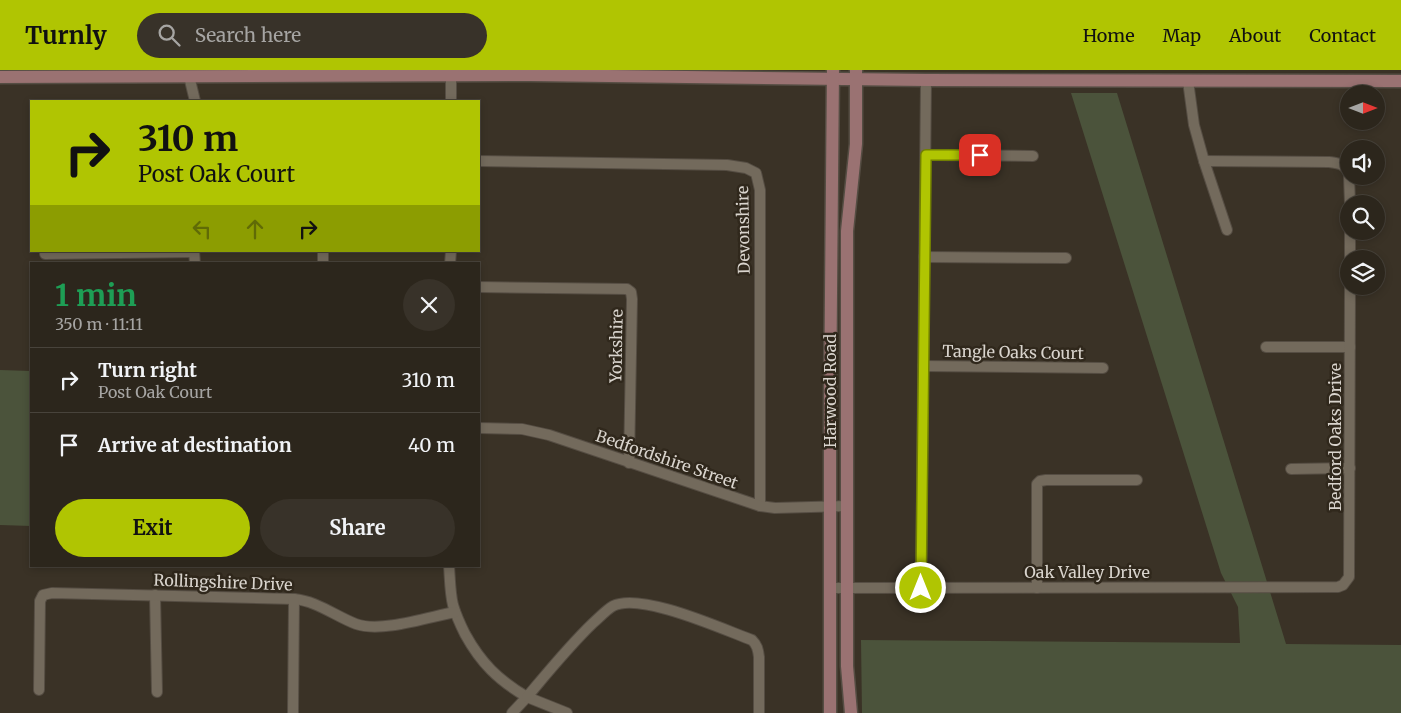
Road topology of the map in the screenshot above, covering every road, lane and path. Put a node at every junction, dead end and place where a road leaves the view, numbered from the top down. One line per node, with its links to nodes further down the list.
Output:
1 (0, 70): 8 (street)
2 (14, 73): 7 (main road); 8 (main road)
3 (450, 75): 4 (main road); 7 (main road); 13 (street)
4 (833, 75): 5 (main road); 37 (main road, Harwood Road)
5 (857, 75): 9 (main road); 36 (main road, Harwood Road)
6 (1287, 75): 10 (main road); 11 (main road)
7 (189, 76): 12 (street)
8 (0, 77)
9 (926, 80): 10 (main road); 14 (street)
10 (1188, 80): 17 (street)
11 (1401, 81)
12 (195, 100)
13 (451, 100)
14 (926, 155): 15 (street); 22 (street)
15 (1033, 156)
16 (480, 161): 35 (street, Devonshire)
17 (1204, 161): 18 (street); 19 (street)
18 (1340, 164)
19 (1226, 230)
20 (194, 252): 21 (street)
21 (45, 256)
22 (924, 257): 23 (street); 28 (street)
23 (1066, 258)
24 (480, 287): 31 (street, Yorkshire)
25 (1350, 295): 27 (street, Bedford Oaks Drive)
26 (1266, 347): 27 (street)
27 (1350, 347): 32 (street, Bedford Oaks Drive)
28 (923, 366): 29 (street, Tangle Oaks Court); 42 (street)
29 (1103, 368)
30 (480, 428): 31 (street, Bedfordshire Street)
31 (629, 463): 35 (street, Bedfordshire Street)
32 (1350, 468): 33 (street); 39 (street, Bedford Oaks Drive)
33 (1291, 469)
34 (1137, 480): 43 (street)
35 (760, 506): 37 (street, Bedfordshire Street)
36 (847, 506): 37 (street, Bedfordshire Street); 41 (main road, Harwood Road)
37 (830, 507): 40 (main road, Harwood Road)
38 (449, 567): 46 (street)
39 (1343, 585): 43 (street, Oak Valley Drive)
40 (830, 588): 41 (street, Oak Valley Drive); 54 (main road, Harwood Road)
41 (847, 588): 42 (street, Oak Valley Drive); 55 (main road, Harwood Road)
42 (921, 588): 43 (street, Oak Valley Drive)
43 (1037, 588)
44 (155, 595): 45 (street, Rollingshire Drive); 47 (street, Rollingshire Drive); 48 (street)
45 (294, 598): 46 (street, Rollingshire Drive); 50 (street)
46 (455, 612): 49 (street)
47 (39, 690)
48 (157, 692)
49 (527, 697): 51 (street); 52 (street); 53 (street)
50 (293, 713)
51 (512, 713)
52 (567, 713)
53 (758, 713)
54 (830, 713)
55 (851, 713)

